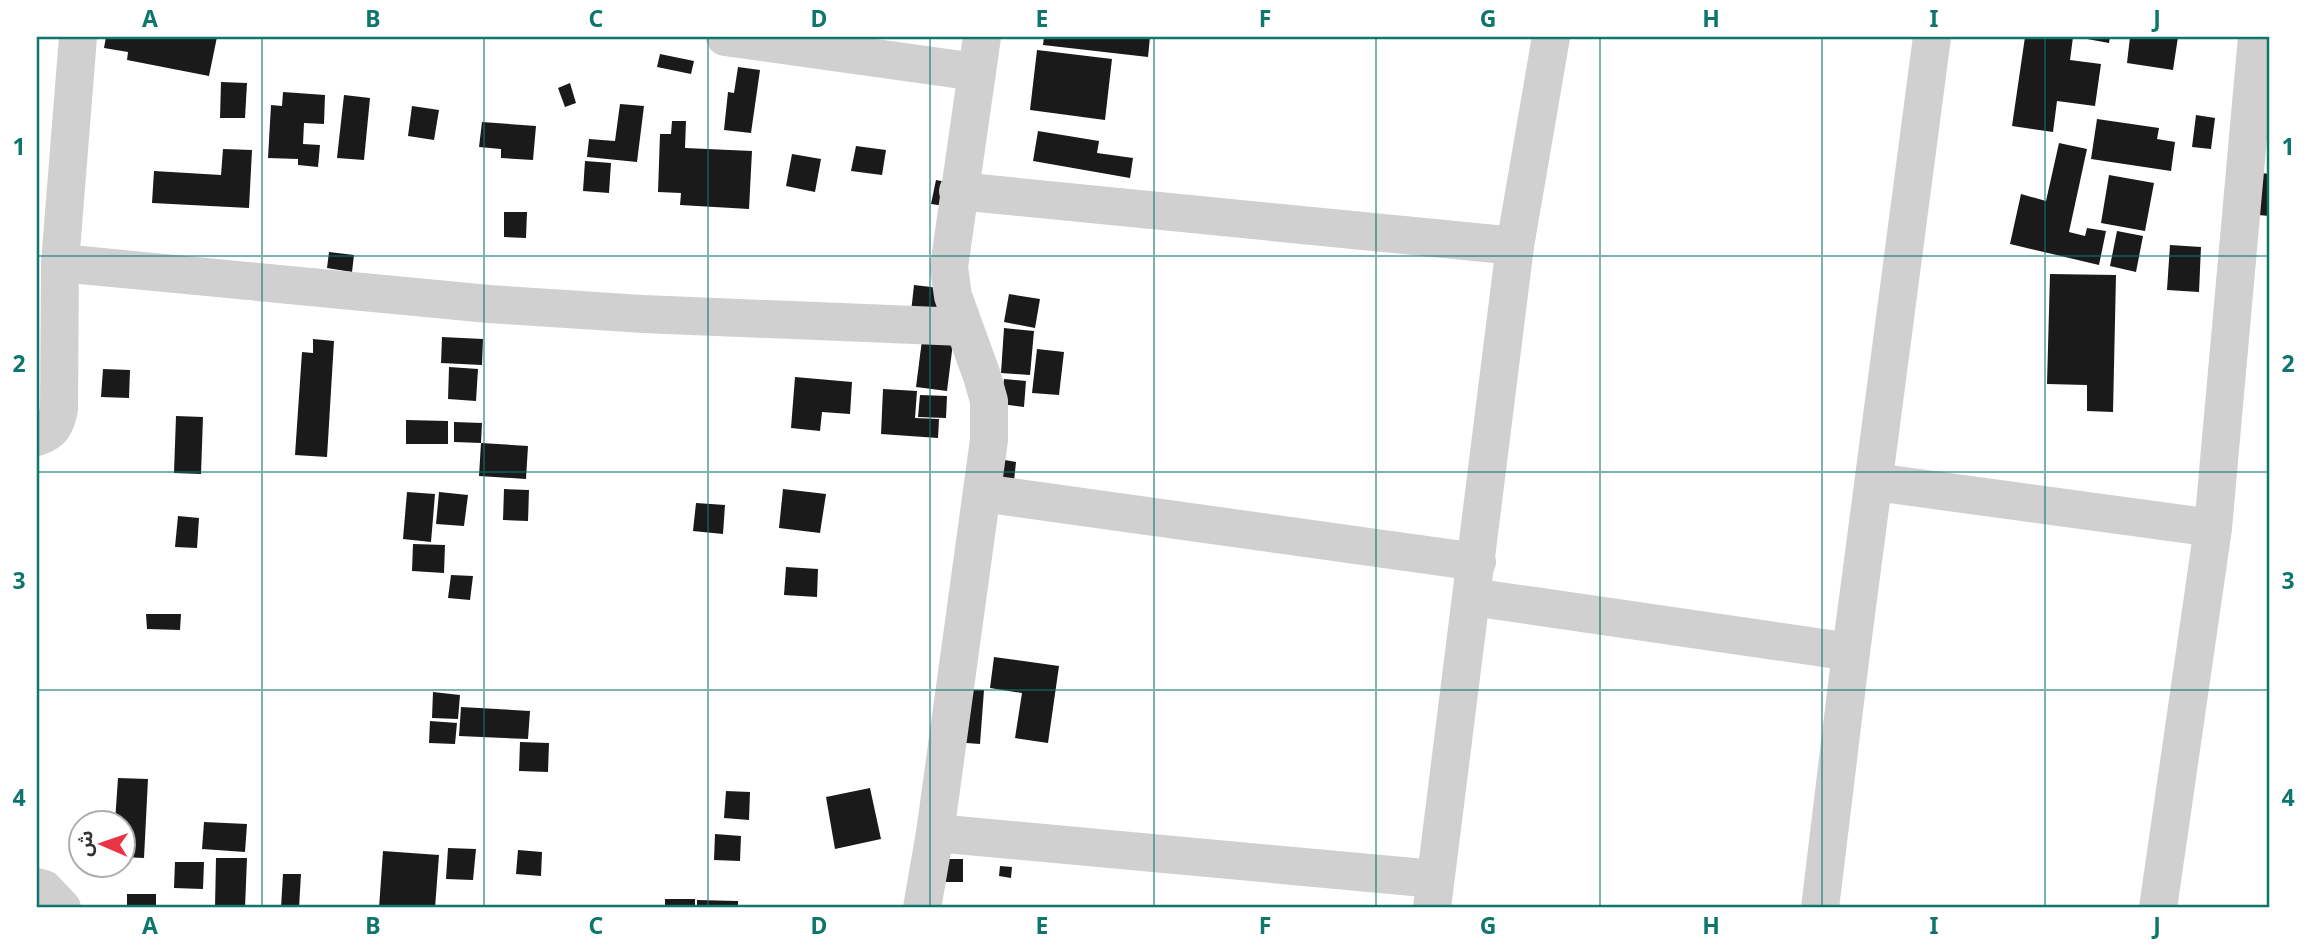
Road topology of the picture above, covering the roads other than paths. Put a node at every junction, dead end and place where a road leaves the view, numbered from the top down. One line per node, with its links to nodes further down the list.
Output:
1 (78, 37): 9 (street)
2 (725, 37): 6 (street)
3 (1551, 37): 8 (street)
4 (1932, 37): 12 (street)
5 (2257, 37): 14 (street)
6 (979, 54): 7 (street)
7 (958, 191): 8 (street); 10 (street)
8 (1516, 246): 15 (street)
9 (60, 263): 10 (street); 11 (street)
10 (963, 327): 13 (street)
11 (37, 437)
12 (1875, 482): 14 (street); 16 (street)
13 (982, 493): 15 (street); 17 (street)
14 (2213, 528): 23 (street)
15 (1474, 579): 16 (street); 19 (street)
16 (1852, 652): 22 (street)
17 (935, 834): 19 (street); 21 (street)
18 (37, 887): 20 (street)
19 (1434, 894)
20 (62, 908)
21 (922, 908)
22 (1820, 908)
23 (2158, 908)

